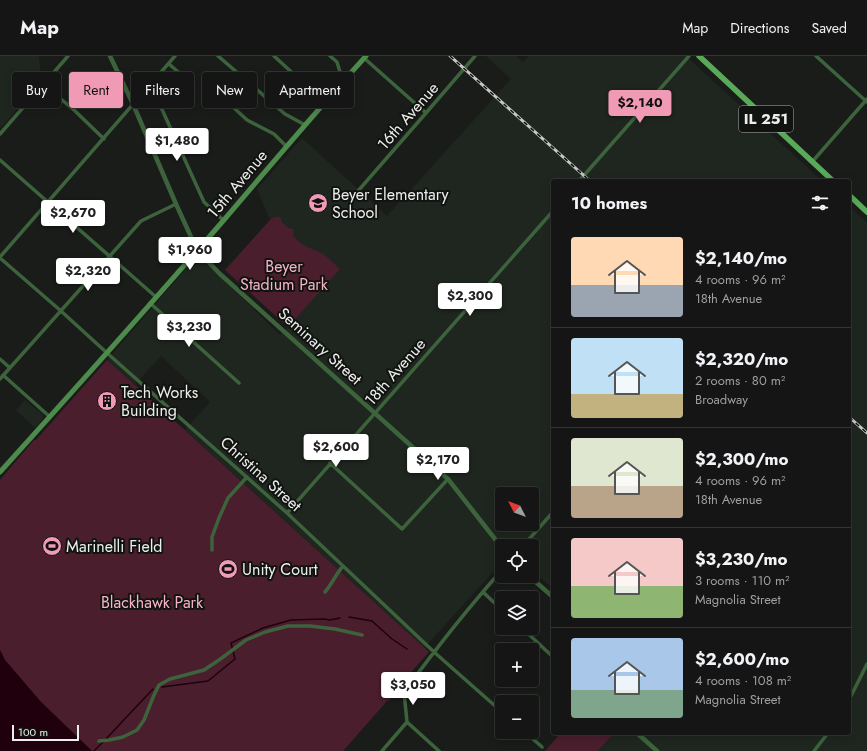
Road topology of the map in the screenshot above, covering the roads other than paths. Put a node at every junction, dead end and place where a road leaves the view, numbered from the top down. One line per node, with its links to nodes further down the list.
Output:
1 (68, 56): 13 (street)
2 (110, 56): 20 (street, Seminary Street)
3 (176, 56): 12 (street)
4 (218, 56): 29 (street)
5 (274, 56): 16 (street)
6 (330, 56): 17 (street)
7 (475, 56): 28 (street, 16th Avenue)
8 (689, 56): 35 (street)
9 (699, 56): 34 (main road, IL 251)
10 (816, 56): 21 (street)
11 (365, 57): 18 (main road, 15th Avenue); 28 (street)
12 (169, 64): 14 (street); 15 (street)
13 (54, 72)
14 (162, 72)
15 (178, 72)
16 (291, 72)
17 (340, 72)
18 (352, 72)
19 (61, 99): 31 (street)
20 (131, 100)
21 (866, 101): 34 (street)
22 (131, 106): 31 (street)
23 (22, 108): 30 (street)
24 (135, 108): 40 (street, Seminary Street)
25 (161, 108): 43 (street)
26 (234, 108): 32 (street)
27 (319, 108): 29 (main road, 15th Avenue)
28 (426, 113): 37 (street, 16th Avenue)
29 (305, 125): 32 (main road, 15th Avenue)
30 (0, 134)
31 (104, 139): 39 (street)
32 (286, 146): 43 (main road, 15th Avenue)
33 (0, 160): 39 (street)
34 (812, 162): 36 (main road, IL 251)
35 (581, 179)
36 (831, 179)
37 (358, 191)
38 (851, 197): 41 (main road)
39 (48, 202): 45 (street); 46 (street)
40 (176, 204): 44 (street, Seminary Street); 45 (street)
41 (867, 212)
42 (551, 213): 56 (street, 18th Avenue)
43 (223, 220): 44 (main road, 15th Avenue)
44 (197, 250): 47 (main road, 15th Avenue); 56 (street, Seminary Street)
45 (109, 256): 47 (street); 49 (street)
46 (0, 258): 49 (street, Christina Street)
47 (156, 297): 48 (main road, 15th Avenue)
48 (150, 303): 50 (main road, 15th Avenue); 55 (street)
49 (61, 311): 50 (street, Christina Street); 52 (street)
50 (107, 353): 57 (main road, 15th Avenue); 60 (street, Christina Street)
51 (0, 359): 52 (street)
52 (10, 368): 53 (street)
53 (3, 375): 54 (street); 57 (street)
54 (0, 378)
55 (239, 383)
56 (375, 413): 58 (street, 18th Avenue); 61 (street, Seminary Street)
57 (50, 417): 59 (main road, 15th Avenue)
58 (330, 463): 61 (street); 62 (street, 18th Avenue)
59 (0, 472)
60 (247, 477): 62 (street, Christina Street); 66 (street)
61 (448, 479): 64 (street, Seminary Street)
62 (287, 513): 67 (street, Christina Street)
63 (551, 514): 65 (street)
64 (495, 539)
65 (529, 539)
66 (212, 550)
67 (343, 566): 70 (street); 76 (street, Christina Street)
68 (495, 578): 71 (street)
69 (537, 583): 72 (street)
70 (325, 592)
71 (482, 592): 73 (street); 76 (street)
72 (551, 595)
73 (495, 604)
74 (362, 635): 85 (street)
75 (529, 635): 77 (street)
76 (434, 652): 80 (street, Christina Street); 81 (street)
77 (551, 655)
78 (867, 664): 79 (street)
79 (851, 696)
80 (495, 706)
81 (407, 722): 87 (street); 88 (street)
82 (639, 735): 89 (street)
83 (826, 735): 90 (street)
84 (533, 739): 86 (street)
85 (99, 741)
86 (542, 747)
87 (382, 751)
88 (439, 751)
89 (657, 751)
90 (814, 751)

